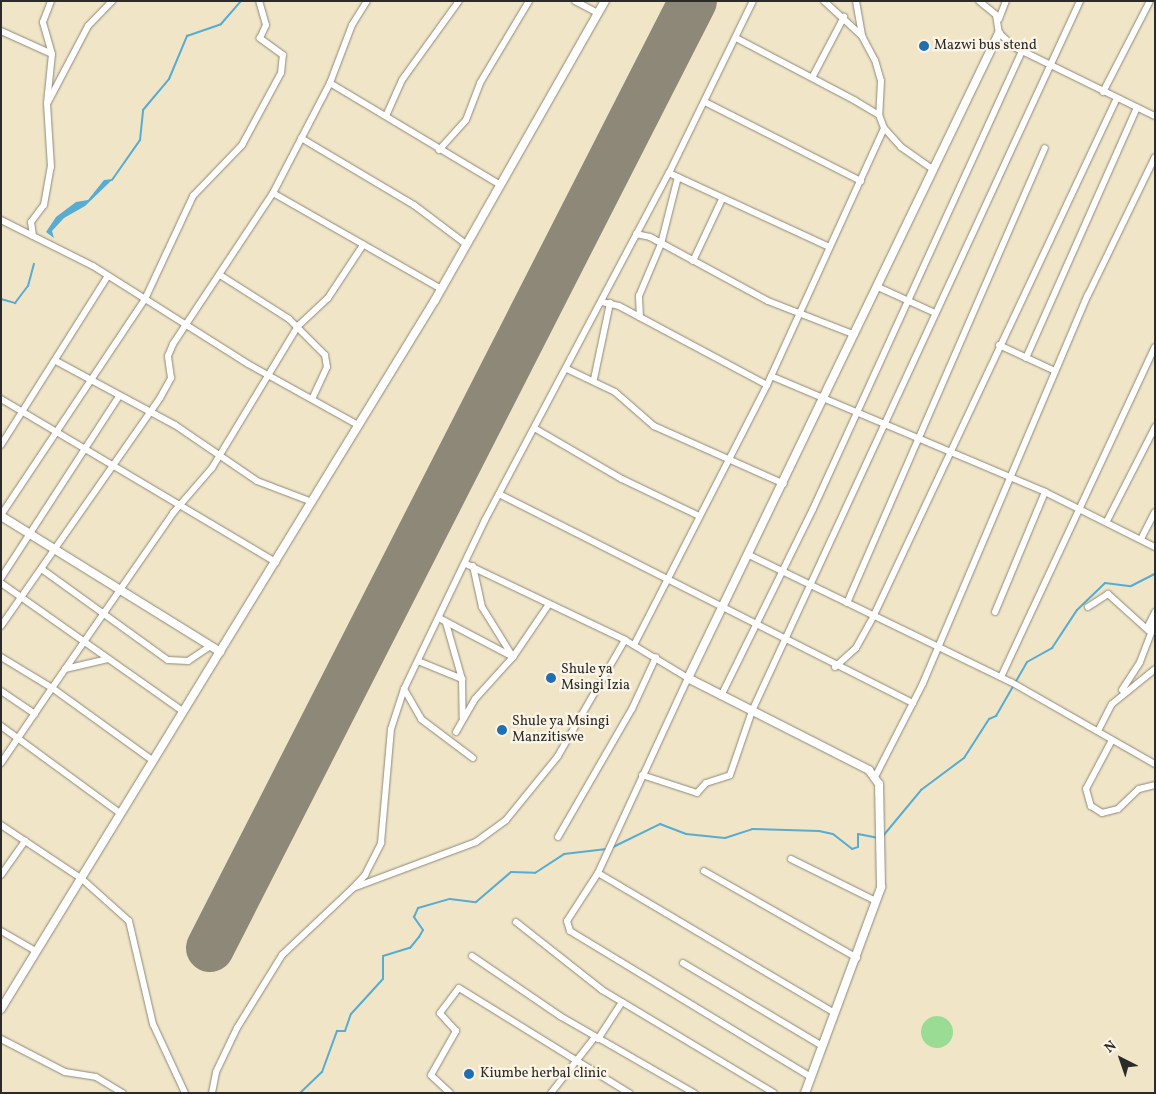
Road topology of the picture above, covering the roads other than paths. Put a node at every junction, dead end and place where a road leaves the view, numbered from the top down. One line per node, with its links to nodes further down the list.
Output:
1 (51, 1): 24 (street)
2 (112, 1): 31 (street)
3 (259, 1): 60 (street)
4 (367, 1): 27 (street)
5 (460, 1): 34 (street)
6 (529, 1): 39 (street)
7 (575, 1): 16 (street)
8 (605, 1): 16 (street)
9 (753, 1): 22 (street)
10 (824, 1): 17 (street)
11 (856, 1): 21 (street)
12 (979, 1): 18 (street)
13 (1006, 1): 18 (street)
14 (1080, 1): 25 (street)
15 (1150, 1): 28 (street)
16 (598, 13): 45 (street)
17 (844, 17): 21 (street); 26 (street)
18 (999, 19): 20 (street)
19 (1, 31): 24 (street)
20 (999, 33): 23 (street); 41 (street)
21 (862, 36): 33 (street)
22 (736, 38): 26 (street); 30 (street)
23 (1022, 51): 25 (street); 61 (street)
24 (52, 54): 31 (street)
25 (1050, 66): 28 (street); 64 (street)
26 (812, 76): 33 (street)
27 (330, 83): 34 (street); 37 (street)
28 (1103, 92): 29 (street)
29 (1117, 98): 32 (street); 70 (street)
30 (705, 102): 42 (street); 44 (street)
31 (47, 103): 50 (street)
32 (1137, 108): 35 (street); 72 (street)
33 (879, 115): 36 (street)
34 (386, 116): 39 (street)
35 (1155, 116)
36 (884, 128): 41 (street); 44 (street)
37 (301, 138): 46 (street); 51 (street)
38 (1045, 148): 93 (street)
39 (439, 150): 45 (street)
40 (1155, 157): 75 (street)
41 (933, 169): 58 (street)
42 (669, 173): 43 (street); 49 (street)
43 (678, 177): 47 (street); 52 (street)
44 (861, 180): 54 (street)
45 (499, 184): 51 (street)
46 (273, 193): 53 (street); 56 (street)
47 (722, 199): 54 (street); 55 (street)
48 (1, 220): 50 (street)
49 (636, 234): 52 (street); 62 (street)
50 (33, 236): 57 (street)
51 (466, 244): 59 (street)
52 (661, 244): 55 (street); 66 (street)
53 (363, 245): 59 (street); 68 (street)
54 (829, 247): 65 (street)
55 (692, 261): 65 (street)
56 (220, 275): 67 (street); 68 (street)
57 (108, 276): 60 (street); 73 (street)
58 (878, 287): 61 (street); 69 (street)
59 (441, 289): 89 (street)
60 (145, 299): 67 (street); 79 (street)
61 (906, 301): 64 (street); 87 (street)
62 (602, 302): 63 (street); 74 (street)
63 (610, 303): 66 (street); 78 (street)
64 (935, 313): 88 (street)
65 (798, 314): 69 (street); 77 (street)
66 (640, 317): 80 (street)
67 (187, 326): 76 (street); 86 (street)
68 (298, 326): 76 (street); 83 (street)
69 (855, 335): 84 (street)
70 (999, 345): 72 (street); 96 (street)
71 (1155, 347): 106 (street)
72 (1026, 358): 75 (street)
73 (56, 361): 79 (street); 85 (street)
74 (567, 369): 78 (street); 91 (street)
75 (1055, 371): 100 (street)
76 (268, 374): 83 (street); 97 (street)
77 (770, 376): 80 (street); 84 (street)
78 (594, 379): 98 (street)
79 (92, 380): 81 (street); 92 (street)
80 (766, 385): 98 (street)
81 (118, 398): 86 (street); 95 (street)
82 (1, 399): 85 (street)
83 (312, 399): 89 (street)
84 (824, 400): 87 (street); 101 (street)
85 (24, 411): 92 (street); 94 (street)
86 (151, 412): 97 (street); 99 (street)
87 (857, 414): 88 (street); 120 (street)
88 (884, 425): 93 (street); 124 (street)
89 (358, 426): 104 (street)
90 (1155, 427): 110 (street)
91 (536, 429): 103 (street); 108 (street)
92 (58, 432): 95 (street); 109 (street)
93 (918, 440): 96 (street); 127 (street)
94 (1, 445)
95 (86, 446): 99 (street); 111 (street)
96 (949, 453): 100 (street); 134 (street)
97 (221, 454): 104 (street); 105 (street)
98 (730, 457): 101 (street); 108 (street)
99 (115, 464): 105 (street); 114 (street)
100 (1010, 478): 102 (street); 146 (street)
101 (784, 484): 115 (street)
102 (1045, 492): 106 (street); 131 (street)
103 (499, 494): 117 (street); 122 (street)
104 (312, 502): 116 (street)
105 (179, 506): 116 (street); 125 (street)
106 (1080, 508): 110 (street); 156 (street)
107 (1155, 512): 112 (street)
108 (697, 515): 122 (street)
109 (1, 516): 111 (street)
110 (1107, 521): 112 (street)
111 (29, 535): 114 (street); 121 (street)
112 (1141, 539): 113 (street)
113 (1155, 547)
114 (58, 551): 119 (street); 125 (street)
115 (749, 555): 120 (street); 129 (street)
116 (276, 562): 147 (street)
117 (466, 564): 118 (street); 135 (street)
118 (473, 566): 128 (street); 149 (street)
119 (43, 570): 126 (street); 133 (street)
120 (783, 572): 124 (street); 139 (street)
121 (1, 578)
122 (669, 578): 129 (street); 144 (street)
123 (1, 584): 126 (street)
124 (812, 586): 127 (street); 142 (street)
125 (122, 590): 133 (street); 145 (street)
126 (21, 597): 138 (street); 143 (street)
127 (847, 603): 134 (street)
128 (549, 604): 141 (street); 149 (street)
129 (722, 607): 139 (street); 157 (street)
130 (1088, 607): 140 (street)
131 (995, 612)
132 (1155, 612): 140 (street)
133 (104, 615): 143 (street); 145 (street)
134 (874, 616): 146 (street); 153 (street)
135 (439, 618): 136 (street); 152 (street)
136 (445, 622): 149 (street); 158 (street)
137 (1155, 623): 140 (street)
138 (2, 624)
139 (757, 626): 142 (street); 162 (street)
140 (1148, 630): 163 (street)
141 (625, 640): 144 (street); 190 (street)
142 (786, 641): 153 (street); 166 (street)
143 (84, 643): 151 (street); 154 (street)
144 (634, 645): 150 (street)
145 (210, 646): 147 (street)
146 (938, 647): 156 (street); 164 (street)
147 (220, 652): 165 (street)
148 (1, 657): 159 (street)
149 (513, 657): 168 (street)
150 (656, 657): 157 (street); 183 (street)
151 (108, 659): 154 (street); 165 (street)
152 (418, 661): 158 (street); 160 (street)
153 (835, 667): 164 (street)
154 (65, 669): 159 (street)
155 (1155, 669): 163 (street)
156 (1001, 677): 170 (street)
157 (688, 678): 162 (street); 178 (street)
158 (462, 679): 168 (street)
159 (52, 688): 167 (street); 175 (street)
160 (404, 689): 174 (street); 190 (street)
161 (1, 690): 167 (street)
162 (722, 696): 166 (street)
163 (1118, 698): 170 (street)
164 (913, 703): 179 (street)
165 (181, 710): 175 (street)
166 (752, 711): 178 (street); 179 (street)
167 (35, 714): 172 (street)
168 (463, 720): 171 (street)
169 (1, 726): 172 (street)
170 (1098, 731): 173 (street)
171 (456, 732)
172 (18, 738): 176 (street); 181 (street)
173 (1112, 740): 177 (street); 180 (street)
174 (473, 758)
175 (152, 760): 181 (street)
176 (1, 763)
177 (1155, 764)
178 (642, 775): 187 (street)
179 (876, 775): 191 (street)
180 (1155, 785)
181 (120, 813): 189 (street)
182 (1, 825): 184 (street)
183 (558, 837)
184 (25, 841): 188 (street); 189 (street)
185 (791, 858): 191 (street)
186 (704, 871): 196 (street)
187 (598, 873): 200 (street); 205 (street)
188 (1, 875)
189 (82, 879): 194 (street); 207 (street)
190 (353, 888): 208 (street)
191 (876, 901): 196 (street)
192 (516, 922): 198 (street)
193 (1, 931): 194 (street)
194 (36, 951): 199 (street)
195 (472, 956): 202 (street)
196 (857, 958): 200 (street)
197 (683, 963): 203 (street)
198 (622, 1002): 202 (street); 213 (street)
199 (1, 1009)
200 (835, 1013): 203 (street)
201 (1, 1038): 206 (street)
202 (596, 1038): 204 (street); 212 (street)
203 (822, 1046): 205 (street)
204 (578, 1064): 209 (street); 210 (street); 211 (street)
205 (811, 1077): 214 (street)
206 (122, 1093)
207 (185, 1093)
208 (212, 1093)
209 (450, 1093)
210 (551, 1093)
211 (629, 1093)
212 (694, 1093)
213 (774, 1093)
214 (805, 1093)

